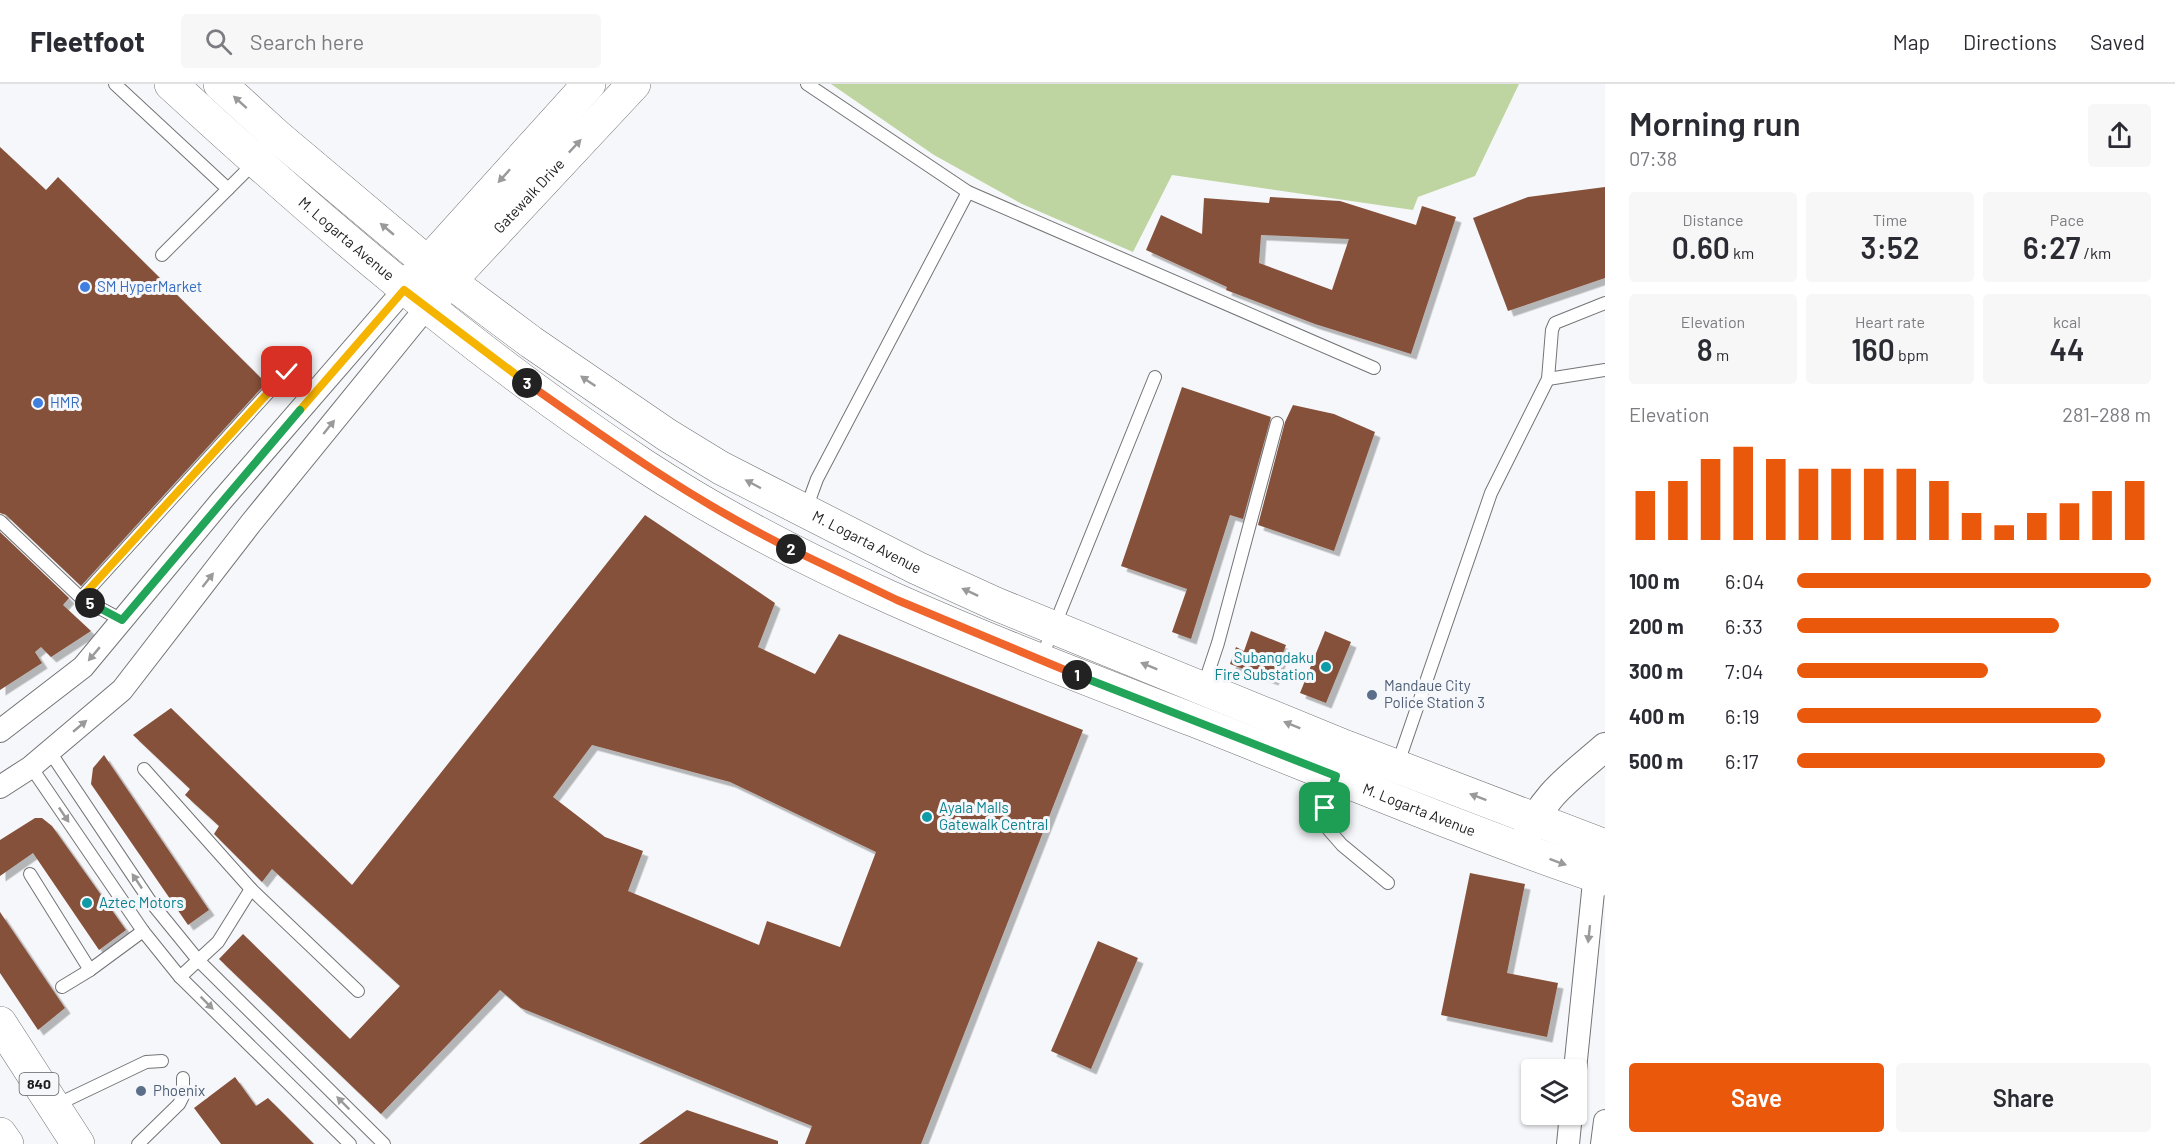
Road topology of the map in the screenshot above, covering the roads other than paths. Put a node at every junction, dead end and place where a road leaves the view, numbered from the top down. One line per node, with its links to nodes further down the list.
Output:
1 (115, 84): 9 (lane)
2 (171, 84): 8 (main road, M. Logarta Avenue)
3 (220, 84): 7 (main road, M. Logarta Avenue, one-way to 3)
4 (589, 84): 12 (main road, Gatewalk Drive, one-way to 12)
5 (634, 84): 12 (main road, Gatewalk Drive, one-way to 5)
6 (807, 84): 10 (lane)
7 (278, 137): 8 (lane); 12 (main road, M. Logarta Avenue, one-way to 7)
8 (256, 162): 9 (lane); 13 (main road, M. Logarta Avenue)
9 (228, 189): 11 (lane)
10 (968, 192): 15 (lane); 24 (lane)
11 (162, 255)
12 (437, 271): 13 (main road, Gatewalk Drive); 21 (main road, M. Logarta Avenue, one-way to 12)
13 (415, 299): 22 (main road, M. Logarta Avenue); 23 (street); 26 (street, one-way to 13)
14 (1605, 303): 19 (lane)
15 (1374, 369)
16 (1605, 370): 19 (lane)
17 (287, 372): 27 (lane)
18 (1155, 377): 29 (lane)
19 (1548, 379): 36 (lane)
20 (1277, 423): 31 (lane)
21 (721, 468): 22 (main road); 24 (main road, M. Logarta Avenue, one-way to 21)
22 (700, 499): 30 (main road, M. Logarta Avenue)
23 (222, 500): 26 (street); 28 (street)
24 (805, 512): 29 (main road, M. Logarta Avenue, one-way to 24)
25 (0, 521): 27 (lane)
26 (251, 523): 34 (street, one-way to 26)
27 (81, 598): 28 (lane)
28 (122, 620): 32 (street, one-way to 32)
29 (1053, 627): 30 (lane); 31 (main road, M. Logarta Avenue, one-way to 29)
30 (1040, 660): 31 (main road, M. Logarta Avenue)
31 (1197, 704): 35 (main road, M. Logarta Avenue)
32 (1, 728)
33 (1605, 747): 40 (street)
34 (50, 752): 37 (street); 47 (lane, one-way to 34)
35 (1341, 761): 36 (main road, M. Logarta Avenue); 41 (main road, M. Logarta Avenue); 44 (lane)
36 (1397, 766): 40 (main road, M. Logarta Avenue, one-way to 36)
37 (31, 767): 39 (street); 46 (lane, one-way to 46)
38 (144, 769): 45 (lane)
39 (0, 787)
40 (1533, 818): 41 (street); 42 (main road, M. Logarta Avenue)
41 (1522, 849): 42 (main road, M. Logarta Avenue, one-way to 42)
42 (1601, 861): 53 (street, one-way to 53)
43 (30, 874): 48 (lane)
44 (1388, 883)
45 (251, 889): 47 (lane); 51 (lane)
46 (144, 931): 48 (lane); 49 (lane)
47 (198, 960): 49 (lane); 64 (lane, one-way to 47)
48 (90, 970): 50 (lane)
49 (180, 977): 63 (lane, one-way to 63)
50 (62, 987)
51 (358, 991)
52 (0, 1023): 56 (main road, 840)
53 (1576, 1059)
54 (162, 1061): 56 (lane)
55 (183, 1078): 62 (lane)
56 (54, 1106): 61 (main road, 840)
57 (1605, 1121): 66 (street)
58 (1570, 1125): 65 (street)
59 (0, 1134): 60 (main road)
60 (7, 1144)
61 (78, 1144)
62 (138, 1144)
63 (350, 1144)
64 (384, 1144)
65 (1568, 1144)
66 (1602, 1144)

